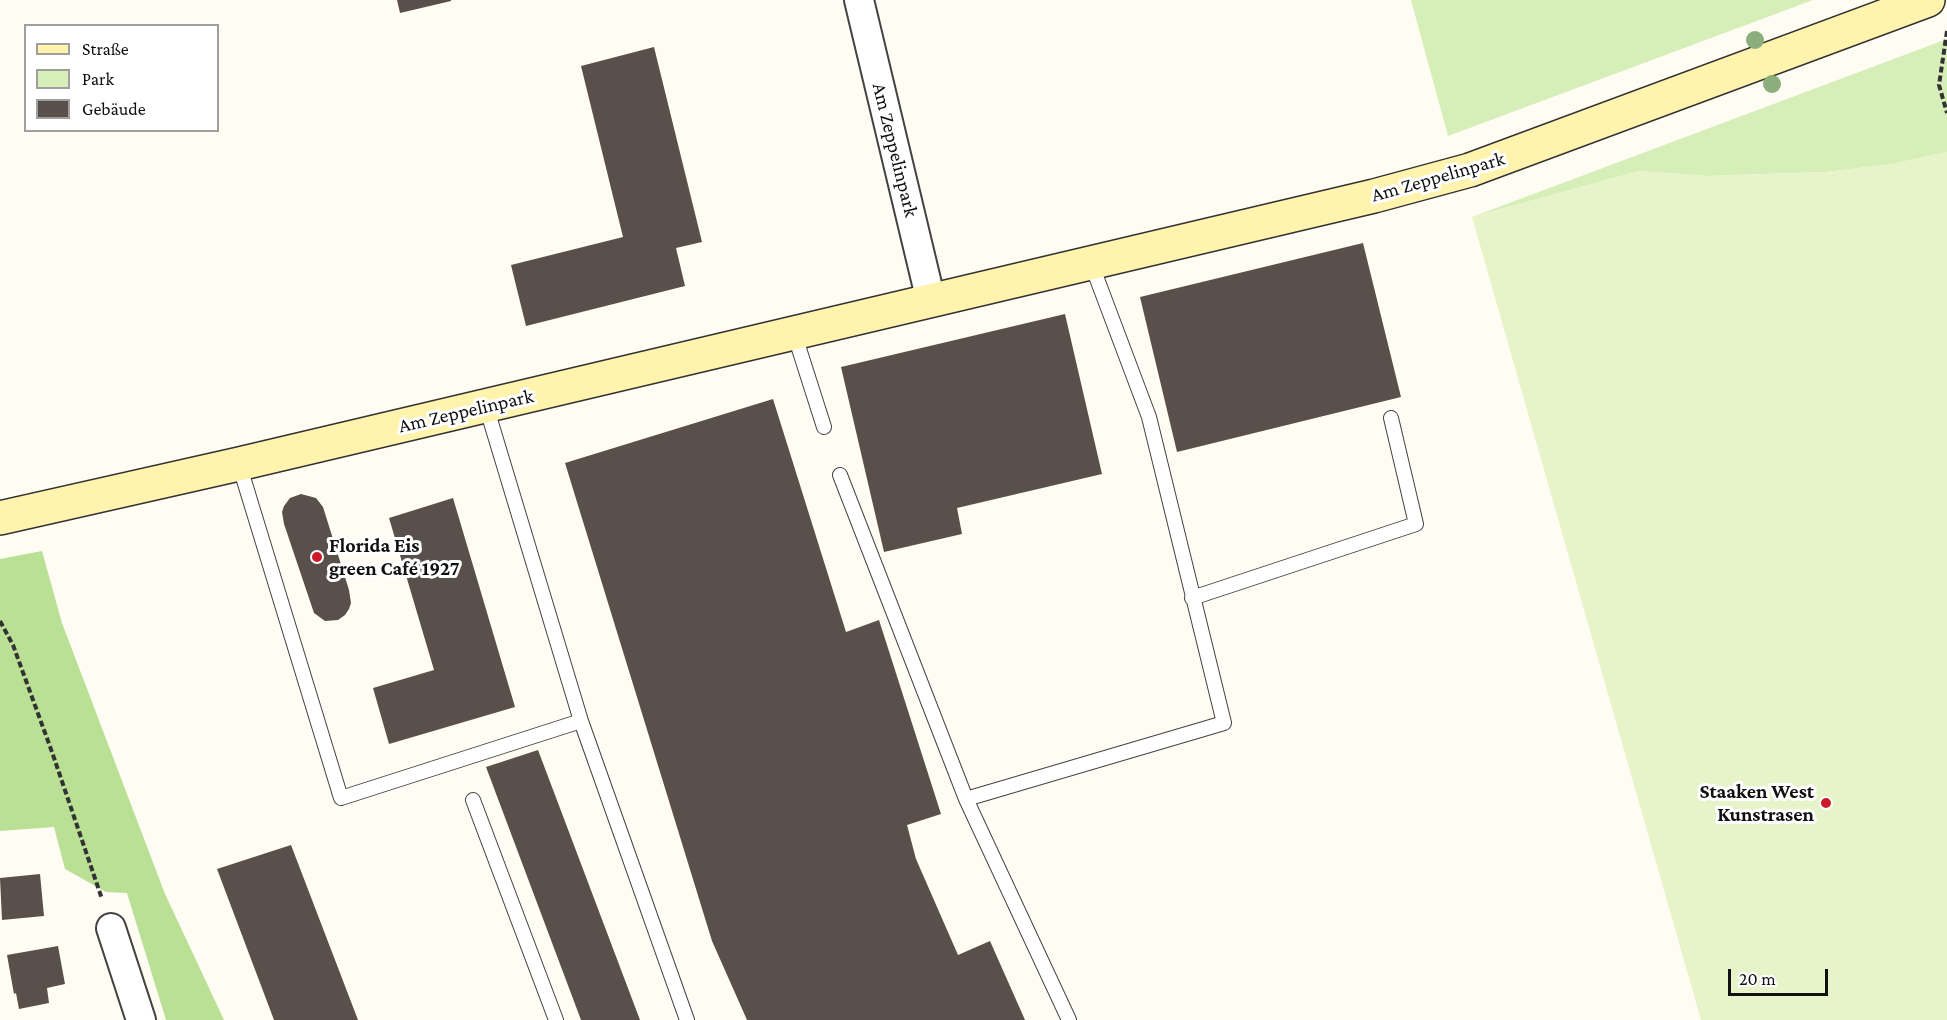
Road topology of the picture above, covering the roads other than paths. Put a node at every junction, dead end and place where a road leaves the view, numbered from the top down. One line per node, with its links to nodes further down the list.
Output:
1 (859, 0): 4 (street, Am Zeppelinpark)
2 (1928, 0): 3 (main road, Am Zeppelinpark)
3 (1091, 263): 4 (main road, Am Zeppelinpark); 12 (lane)
4 (931, 301): 5 (main road, Am Zeppelinpark)
5 (794, 333): 6 (main road, Am Zeppelinpark); 8 (lane)
6 (486, 406): 9 (main road, Am Zeppelinpark); 13 (lane)
7 (1391, 418): 12 (lane)
8 (824, 427)
9 (239, 464): 11 (main road, Am Zeppelinpark); 13 (lane)
10 (840, 475): 14 (lane)
11 (0, 518)
12 (1192, 598): 14 (lane)
13 (581, 721): 19 (lane)
14 (966, 798): 20 (lane)
15 (473, 800): 18 (lane)
16 (111, 928): 17 (street)
17 (141, 1020)
18 (556, 1020)
19 (687, 1020)
20 (1069, 1020)

